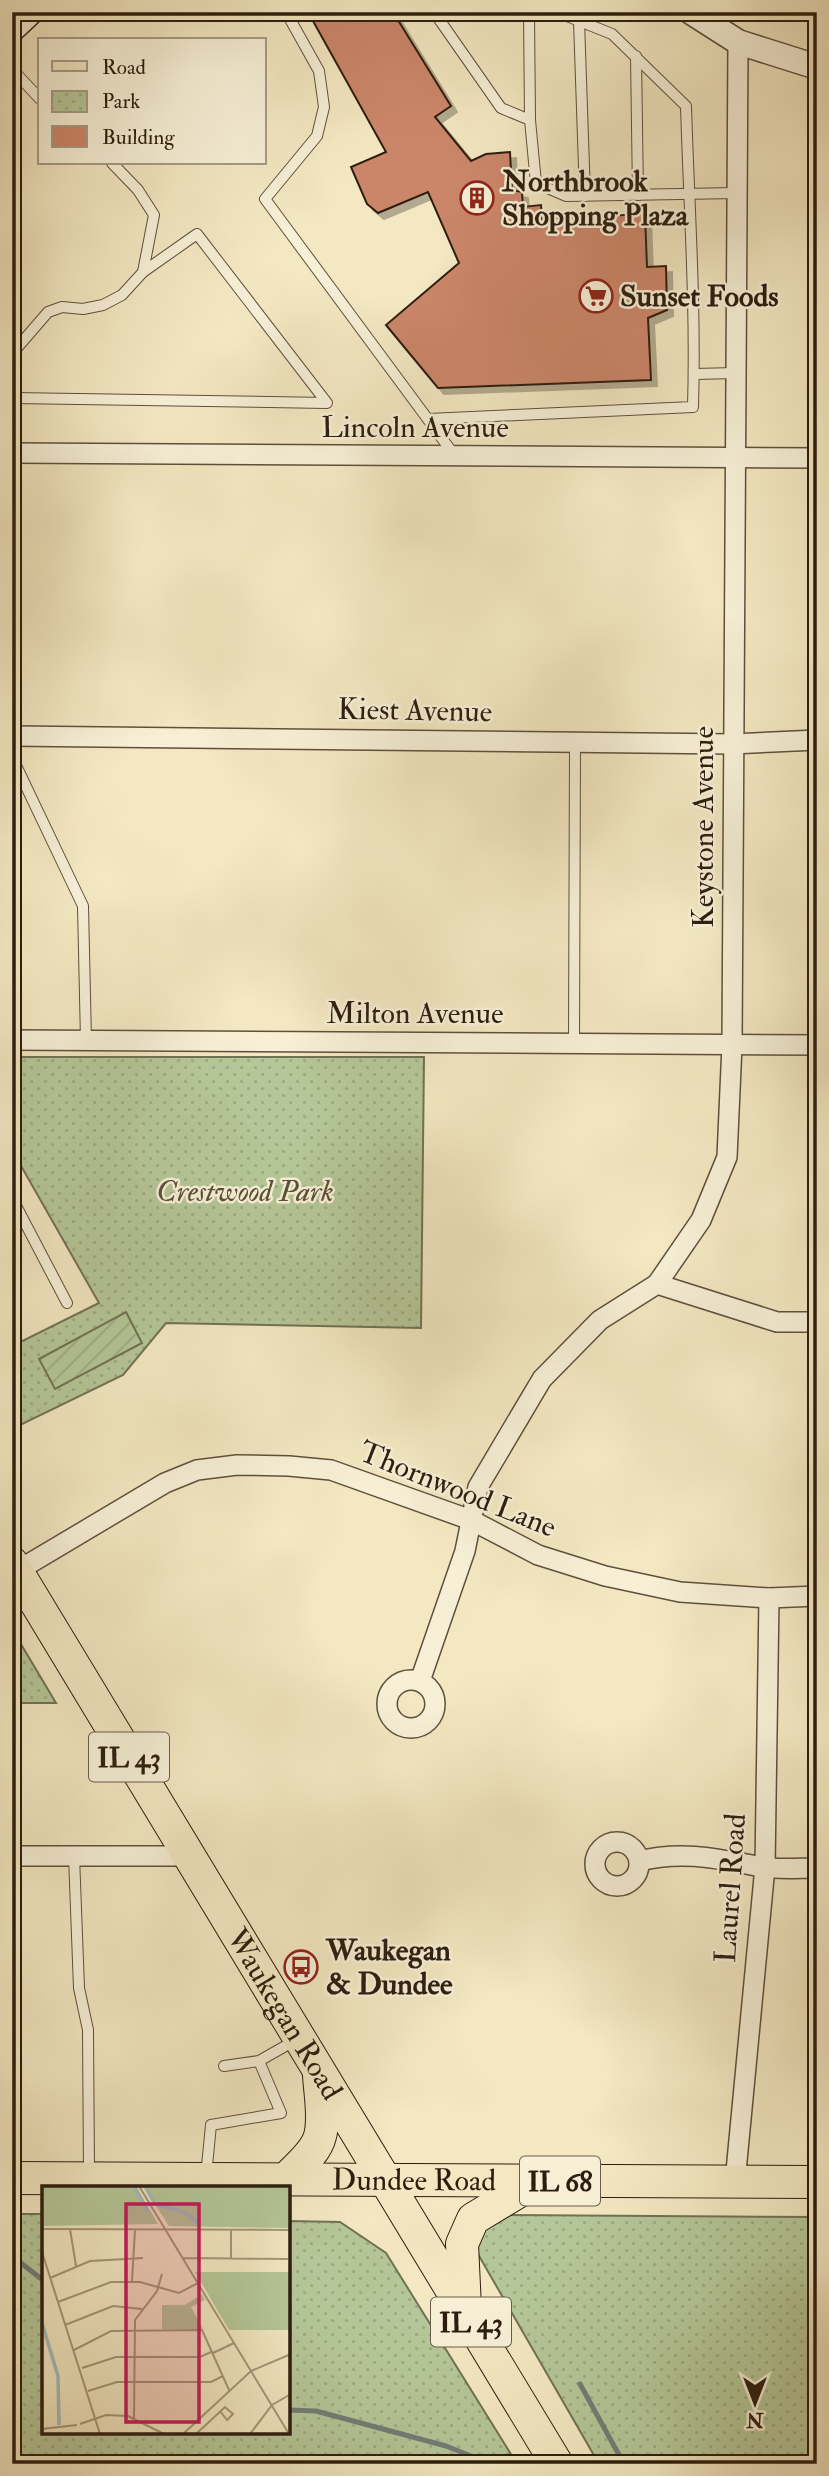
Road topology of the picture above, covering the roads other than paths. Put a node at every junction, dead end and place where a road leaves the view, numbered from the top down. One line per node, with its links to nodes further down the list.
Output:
1 (28, 12): 8 (main road)
2 (286, 12): 24 (lane)
3 (435, 12): 14 (lane)
4 (529, 12): 14 (lane)
5 (557, 12): 7 (lane)
6 (691, 12): 9 (street)
7 (579, 21): 10 (lane); 19 (lane)
8 (12, 27)
9 (738, 42): 11 (street); 17 (street, Keystone Avenue)
10 (636, 57): 16 (lane); 18 (lane)
11 (817, 67)
12 (12, 69): 13 (lane)
13 (38, 97)
14 (530, 120): 19 (lane)
15 (113, 164): 20 (lane)
16 (689, 193): 17 (lane); 18 (lane); 22 (lane)
17 (737, 193): 21 (street, Keystone Avenue)
18 (638, 195): 19 (lane)
19 (585, 196)
20 (143, 272): 23 (lane); 23 (lane)
21 (736, 373): 22 (lane); 28 (street, Keystone Avenue)
22 (694, 374): 24 (lane)
23 (13, 398): 25 (lane)
24 (428, 419): 26 (lane)
25 (13, 453): 26 (street, Lincoln Avenue)
26 (456, 457): 28 (street, Lincoln Avenue)
27 (817, 458): 28 (street, Lincoln Avenue)
28 (736, 459): 32 (street, Keystone Avenue)
29 (12, 736): 31 (street, Kiest Avenue)
30 (817, 740): 32 (street, Kiest Avenue)
31 (575, 742): 32 (street, Kiest Avenue); 36 (lane)
32 (732, 744): 37 (street, Keystone Avenue)
33 (12, 757): 35 (lane)
34 (12, 1040): 35 (street, Milton Avenue)
35 (86, 1041): 36 (street, Milton Avenue)
36 (574, 1044): 37 (street, Milton Avenue)
37 (732, 1045): 38 (street, Milton Avenue); 40 (street, Keystone Avenue)
38 (817, 1045)
39 (12, 1198): 41 (lane)
40 (657, 1284): 42 (street); 43 (street, Keystone Avenue)
41 (67, 1303)
42 (817, 1322)
43 (471, 1520): 44 (street, Thornwood Lane); 46 (street, Thornwood Lane); 47 (street, Keystone Avenue)
44 (15, 1567): 50 (main road, Waukegan Road / IL 43)
45 (817, 1596): 46 (street, Thornwood Lane)
46 (769, 1598): 52 (street, Laurel Road)
47 (420, 1681)
48 (12, 1856): 49 (street)
49 (74, 1856): 50 (street); 59 (lane)
50 (189, 1856): 54 (main road, Waukegan Road / IL 43)
51 (639, 1861): 52 (street)
52 (765, 1867): 53 (street); 64 (street, Laurel Road)
53 (817, 1868)
54 (300, 2038): 55 (lane); 57 (main road, Waukegan Road / IL 43)
55 (258, 2062): 56 (lane); 60 (lane)
56 (224, 2066)
57 (319, 2070): 61 (main road); 62 (main road, Waukegan Road / IL 43)
58 (12, 2178): 59 (main road, Dundee Road / IL 68)
59 (89, 2178): 60 (main road, Dundee Road / IL 68)
60 (206, 2179): 61 (main road, Dundee Road / IL 68)
61 (286, 2179): 62 (main road, Dundee Road / IL 68)
62 (386, 2180): 63 (main road, Dundee Road / IL 68); 66 (main road, Waukegan Road / IL 43)
63 (536, 2180): 64 (main road, Dundee Road / IL 68); 66 (main road)
64 (735, 2182): 65 (main road, Dundee Road / IL 68)
65 (817, 2182)
66 (466, 2313): 67 (main road, Waukegan Road / IL 43)
67 (557, 2464)

